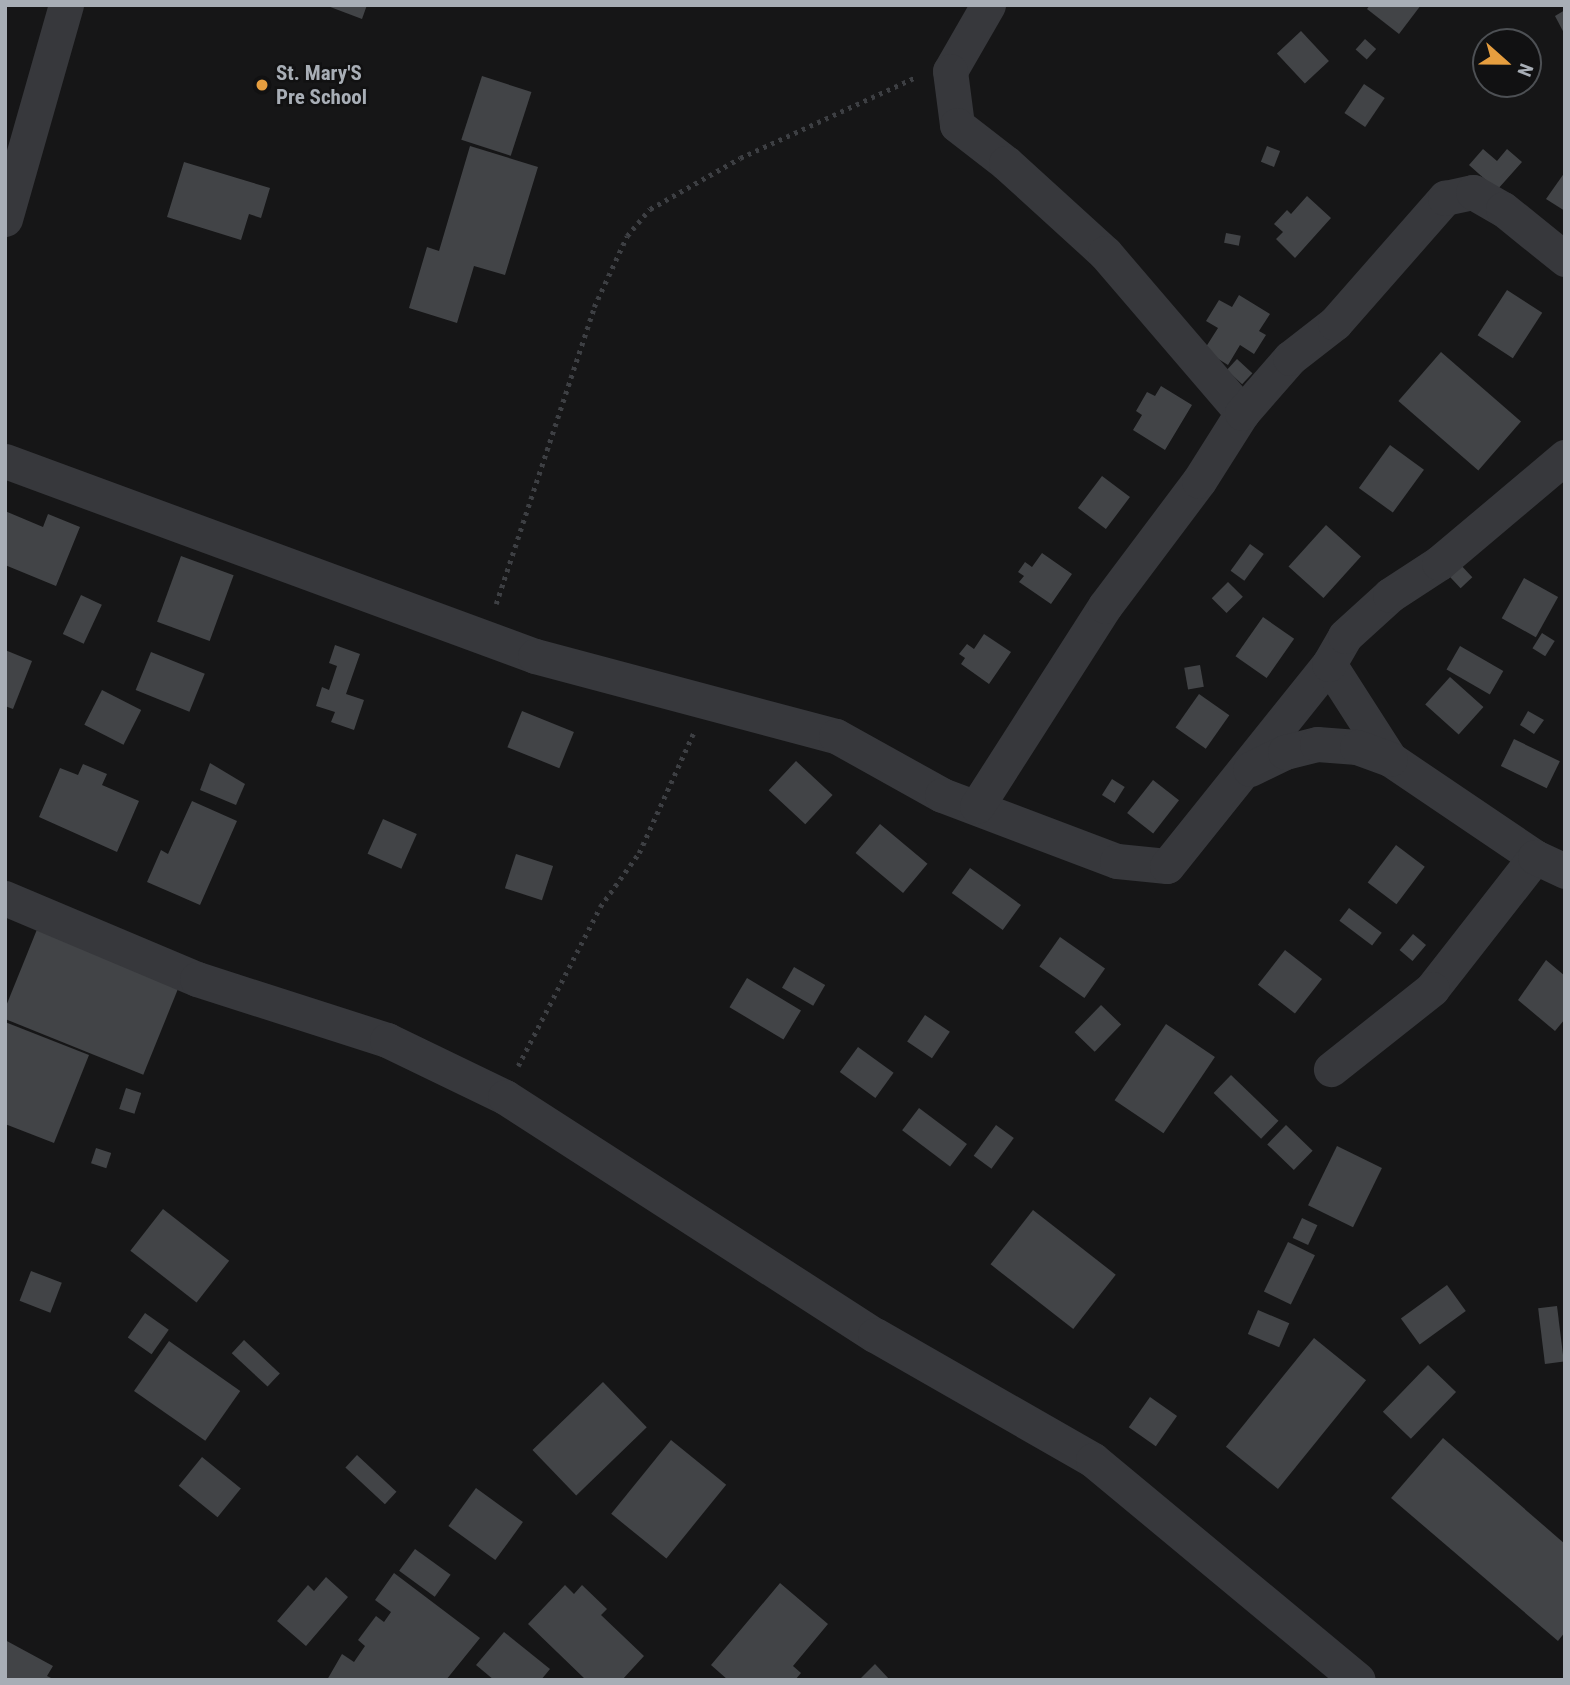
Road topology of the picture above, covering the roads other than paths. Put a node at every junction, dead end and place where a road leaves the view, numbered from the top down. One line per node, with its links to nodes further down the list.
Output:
1 (66, 5): 3 (street)
2 (988, 5): 5 (street)
3 (5, 219)
4 (1565, 259): 5 (street)
5 (1242, 413): 11 (street)
6 (1565, 457): 8 (street)
7 (5, 461): 11 (street)
8 (1329, 664): 9 (street); 10 (street)
9 (1390, 759): 10 (street); 12 (street)
10 (1245, 772): 11 (street)
11 (977, 806)
12 (1550, 864): 14 (street)
13 (5, 898): 15 (street)
14 (1331, 1069)
15 (1358, 1680)

